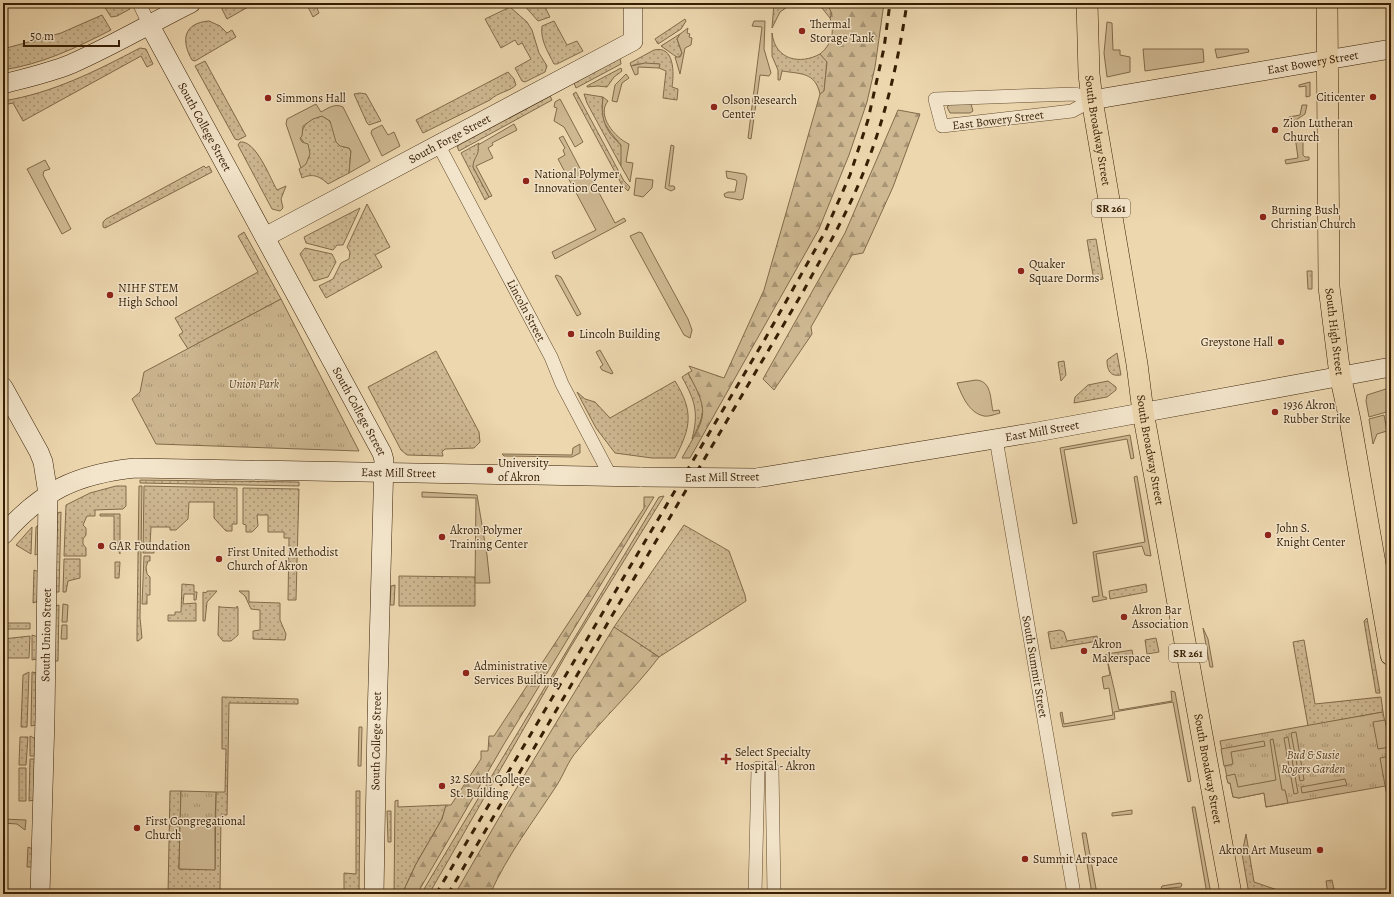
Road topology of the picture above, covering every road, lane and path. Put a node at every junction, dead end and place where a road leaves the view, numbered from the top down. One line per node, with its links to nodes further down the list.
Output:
1 (139, 3): 6 (street, South College Street)
2 (191, 3): 6 (street)
3 (633, 3): 11 (street, South Forge Street)
4 (1087, 3): 10 (main road, South Broadway Street / SR 261)
5 (1327, 3): 8 (main road, South High Street)
6 (149, 24): 9 (street); 12 (street, South College Street)
7 (1391, 49): 8 (street, East Bowery Street)
8 (1327, 61): 10 (street, East Bowery Street); 14 (main road, South High Street)
9 (3, 84)
10 (1092, 100): 10 (street, East Bowery Street); 16 (main road, South Broadway Street / SR 261)
11 (439, 146): 12 (street, South Forge Street); 19 (street, Lincoln Street)
12 (265, 237): 18 (street, South College Street)
13 (1391, 366): 14 (street, East Mill Street)
14 (1340, 375): 16 (street, East Mill Street); 22 (main road, South High Street)
15 (3, 387): 20 (street, South Union Street)
16 (1143, 412): 17 (street, East Mill Street); 30 (main road, South Broadway Street / SR 261)
17 (996, 439): 19 (street, East Mill Street, bridge); 29 (street, South Summit Street)
18 (384, 472): 19 (street, East Mill Street); 20 (street, East Mill Street); 26 (street, South College Street)
19 (611, 477)
20 (48, 494): 21 (street); 25 (street, South Union Street)
21 (3, 535)
22 (1391, 655)
23 (758, 768): 27 (street)
24 (772, 768): 28 (street)
25 (40, 894)
26 (374, 894)
27 (755, 894)
28 (774, 894)
29 (1074, 894)
30 (1231, 894)

